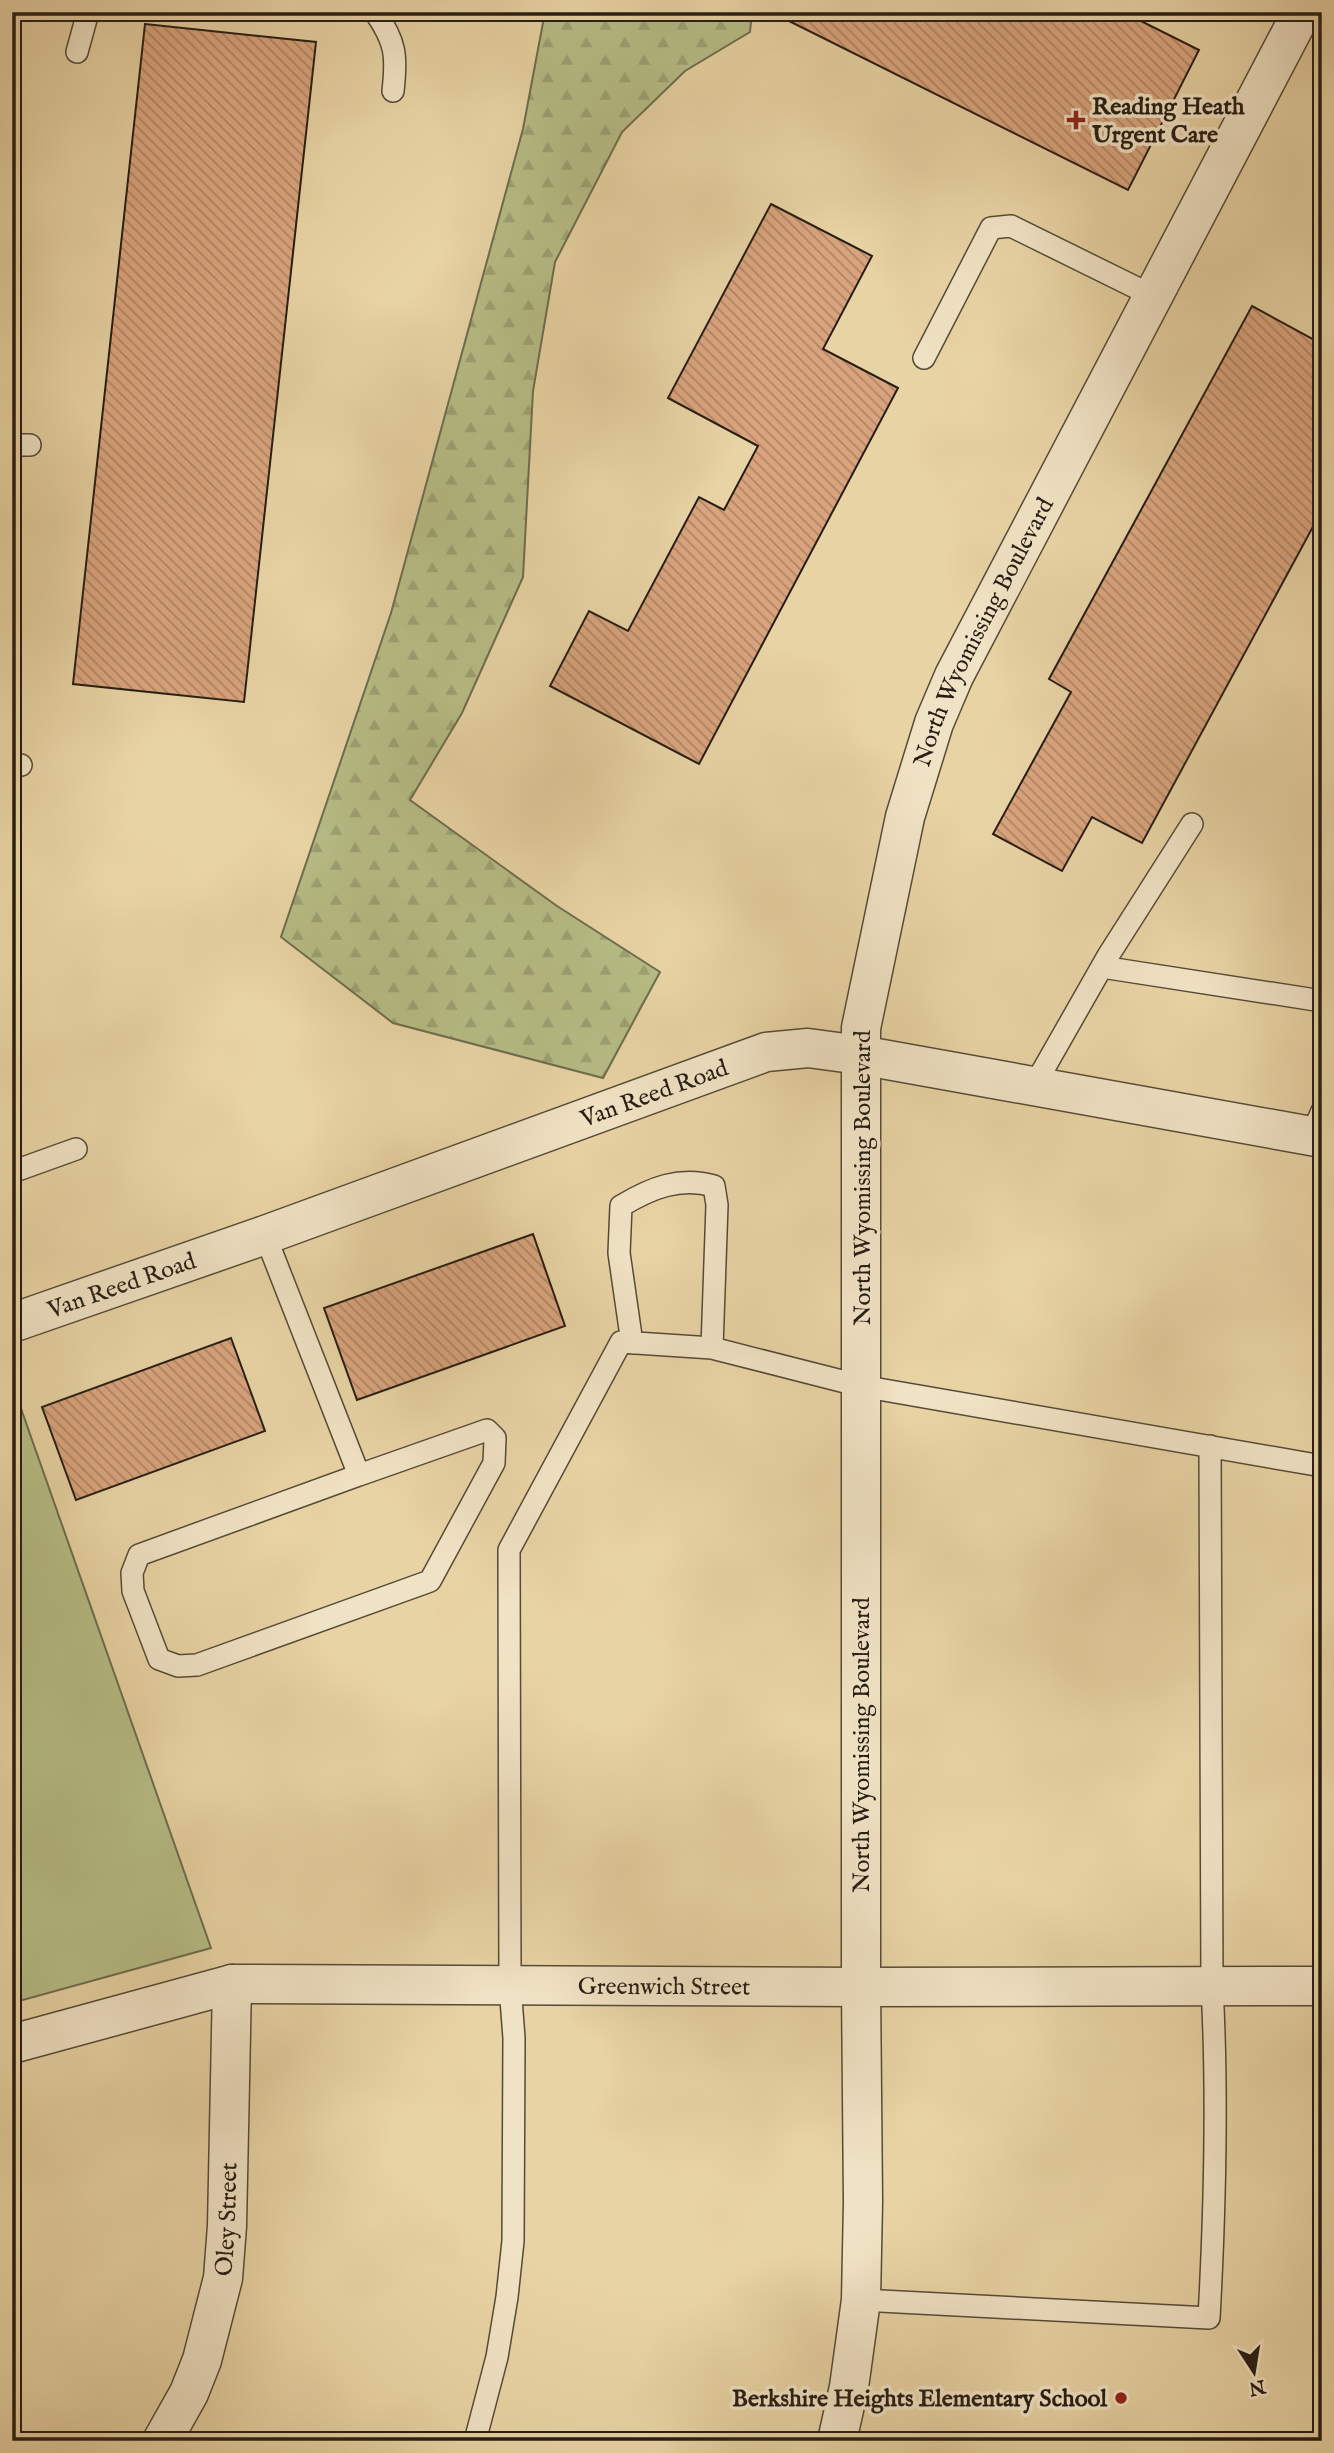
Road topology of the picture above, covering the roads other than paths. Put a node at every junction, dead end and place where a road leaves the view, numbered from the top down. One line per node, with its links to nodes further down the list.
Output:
1 (88, 12): 4 (lane)
2 (375, 12): 5 (lane)
3 (1302, 12): 6 (street, North Wyomissing Boulevard)
4 (77, 52)
5 (393, 91)
6 (1153, 296): 7 (lane); 11 (street, North Wyomissing Boulevard)
7 (924, 358)
8 (1192, 824): 9 (lane)
9 (1102, 967): 10 (lane); 12 (lane)
10 (1322, 1001)
11 (860, 1055): 12 (street, Van Reed Road); 16 (street, Van Reed Road); 20 (street, North Wyomissing Boulevard)
12 (1034, 1086): 13 (street, Van Reed Road)
13 (1318, 1128)
14 (76, 1149): 15 (lane)
15 (12, 1172)
16 (265, 1235): 17 (street, Van Reed Road); 23 (lane)
17 (12, 1323)
18 (632, 1343): 19 (lane); 19 (lane); 25 (lane)
19 (712, 1348): 20 (lane)
20 (861, 1387): 21 (lane); 27 (street, North Wyomissing Boulevard)
21 (1210, 1446): 22 (lane); 28 (lane)
22 (1322, 1466)
23 (359, 1475): 23 (lane)
24 (232, 1984): 25 (street, Greenwich Street); 29 (street, Greenwich Street); 31 (street, Oley Street)
25 (510, 1986): 27 (street, Greenwich Street); 32 (lane)
26 (1322, 1986): 28 (street, Greenwich Street)
27 (861, 1987): 28 (street, Greenwich Street); 30 (street, North Wyomissing Boulevard)
28 (1213, 1987): 30 (lane)
29 (12, 2044)
30 (861, 2300): 33 (street, North Wyomissing Boulevard)
31 (162, 2441)
32 (475, 2441)
33 (837, 2441)

